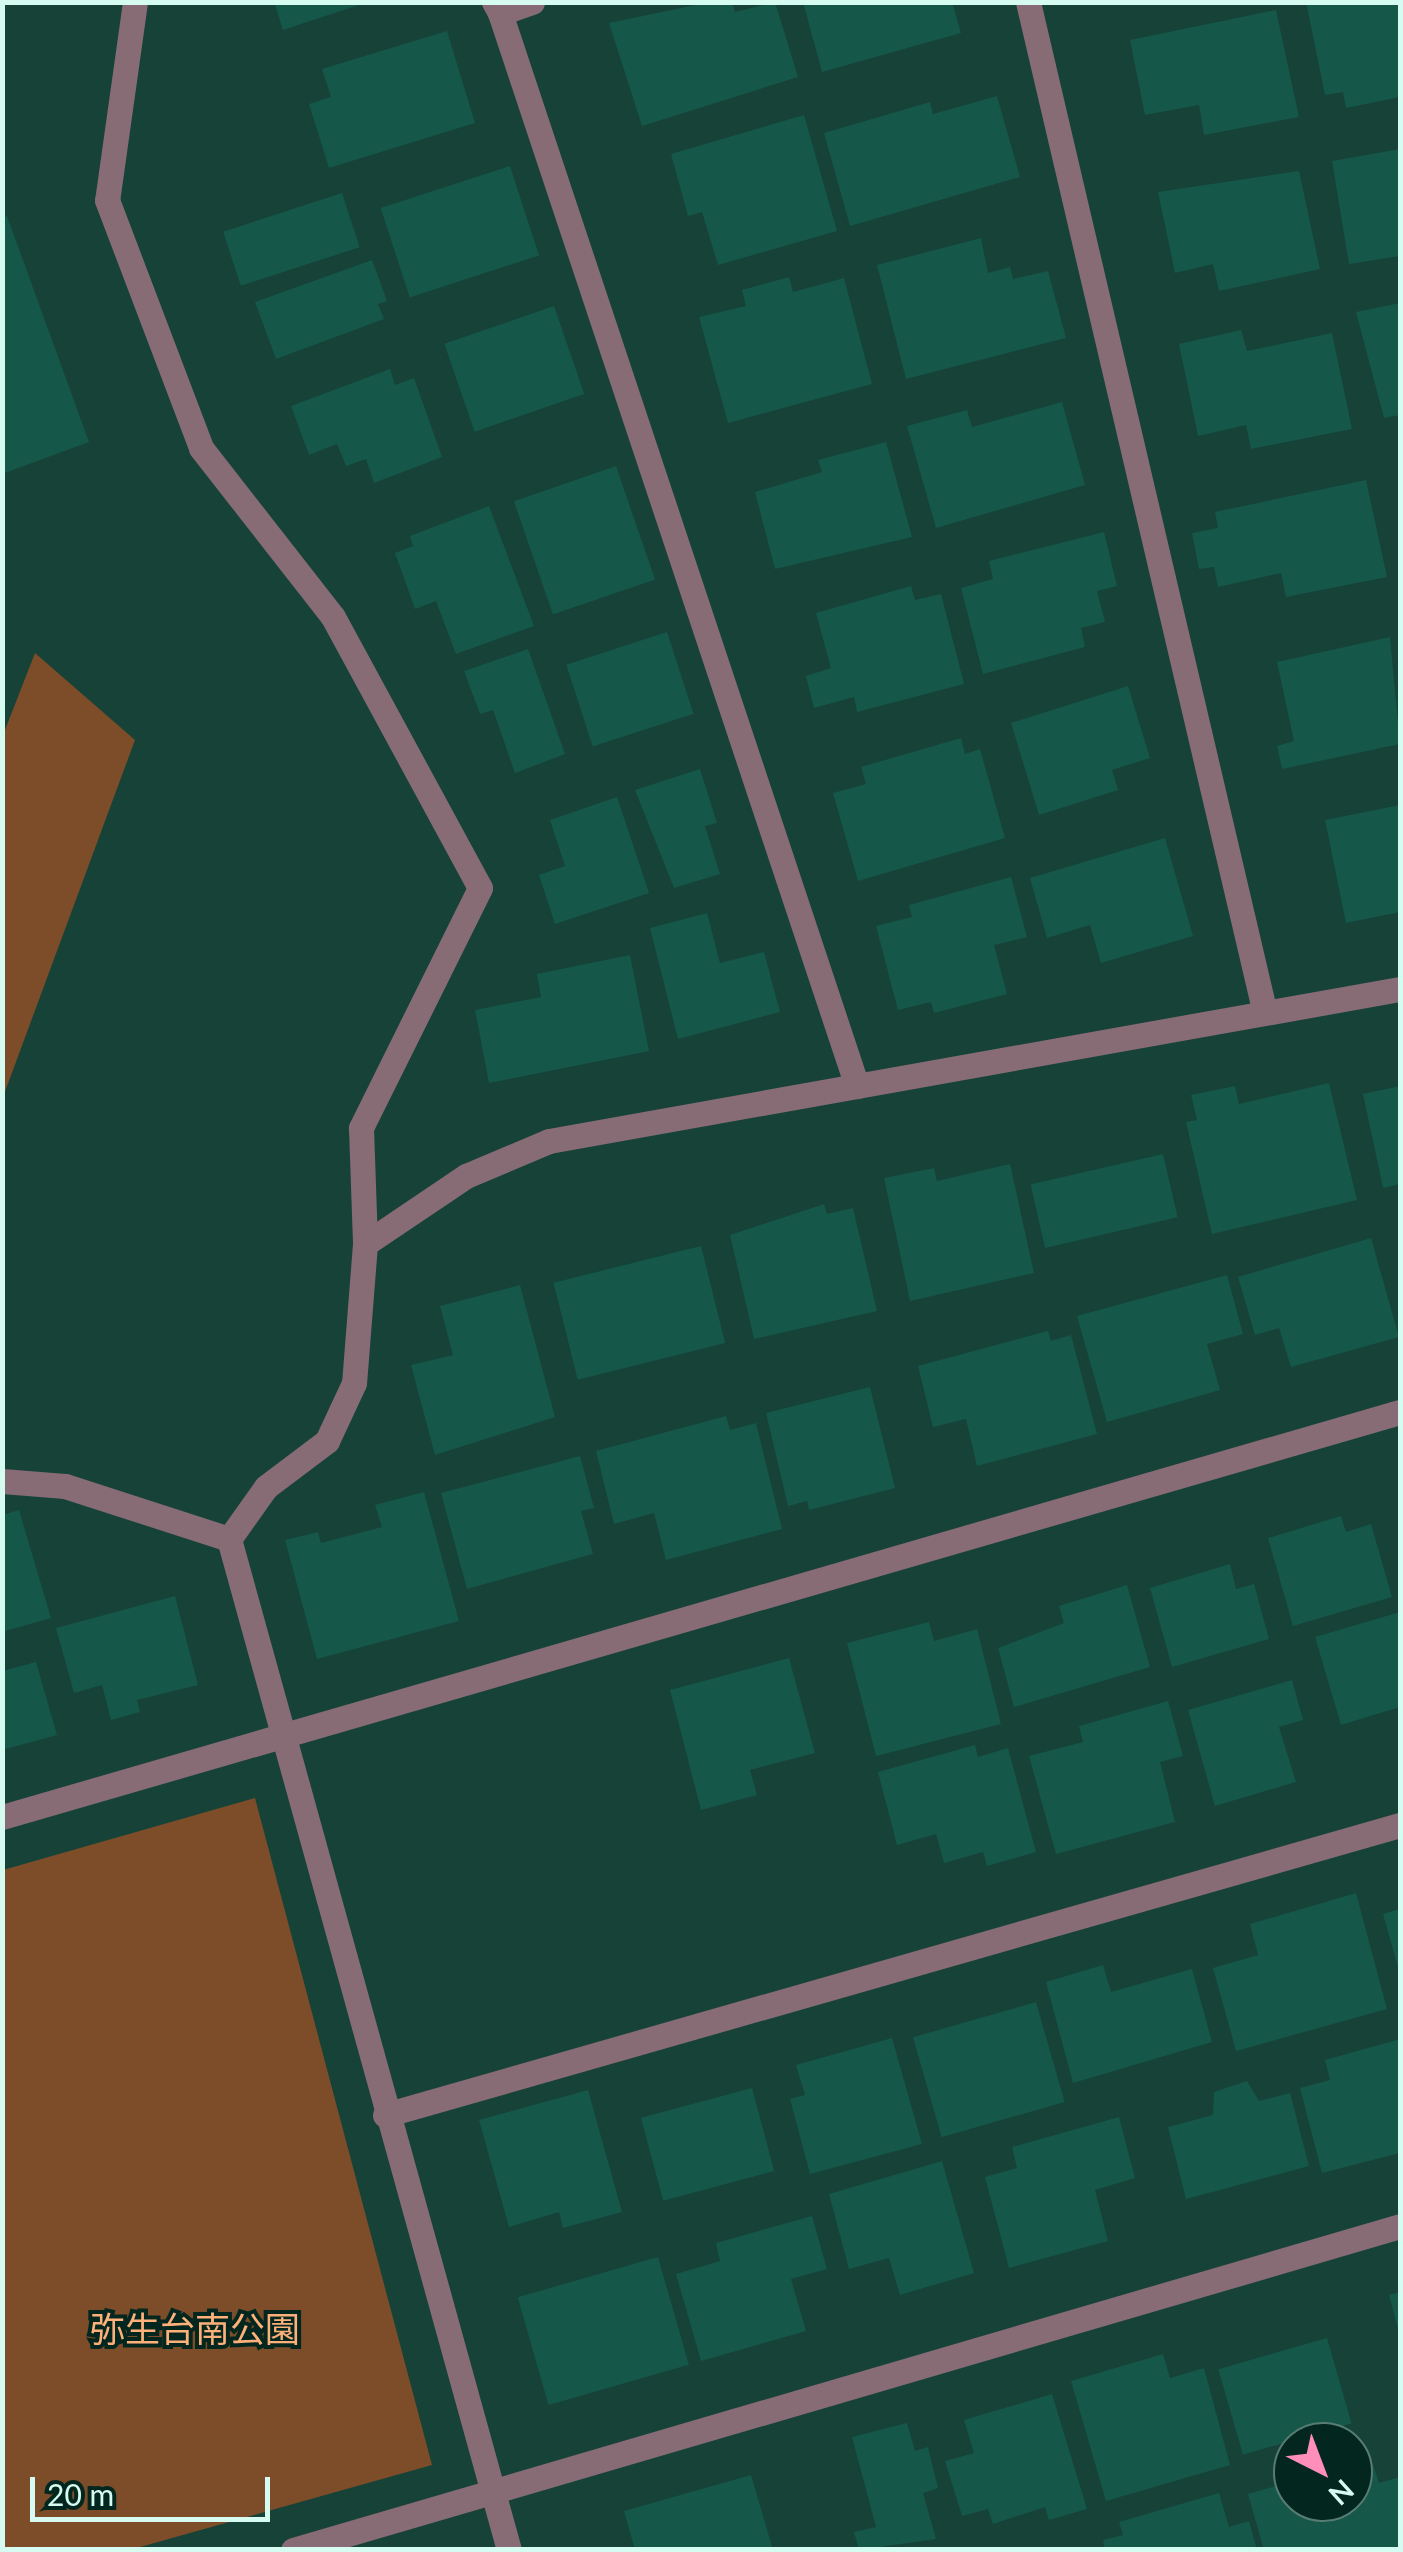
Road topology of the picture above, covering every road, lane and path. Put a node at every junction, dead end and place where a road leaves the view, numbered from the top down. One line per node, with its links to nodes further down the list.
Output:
1 (135, 2): 8 (street)
2 (532, 2): 4 (street)
3 (1028, 2): 6 (street)
4 (497, 8): 7 (street)
5 (1400, 989): 6 (street)
6 (1265, 1014): 7 (street)
7 (857, 1086): 8 (street)
8 (365, 1244): 11 (street)
9 (1400, 1412): 12 (street)
10 (2, 1481): 11 (street)
11 (229, 1538): 12 (street)
12 (279, 1738): 13 (street); 15 (street)
13 (2, 1817)
14 (1400, 1824): 15 (street)
15 (385, 2115): 17 (street)
16 (1400, 2226): 17 (street)
17 (492, 2492): 18 (street); 19 (street)
18 (293, 2550)
19 (509, 2550)

